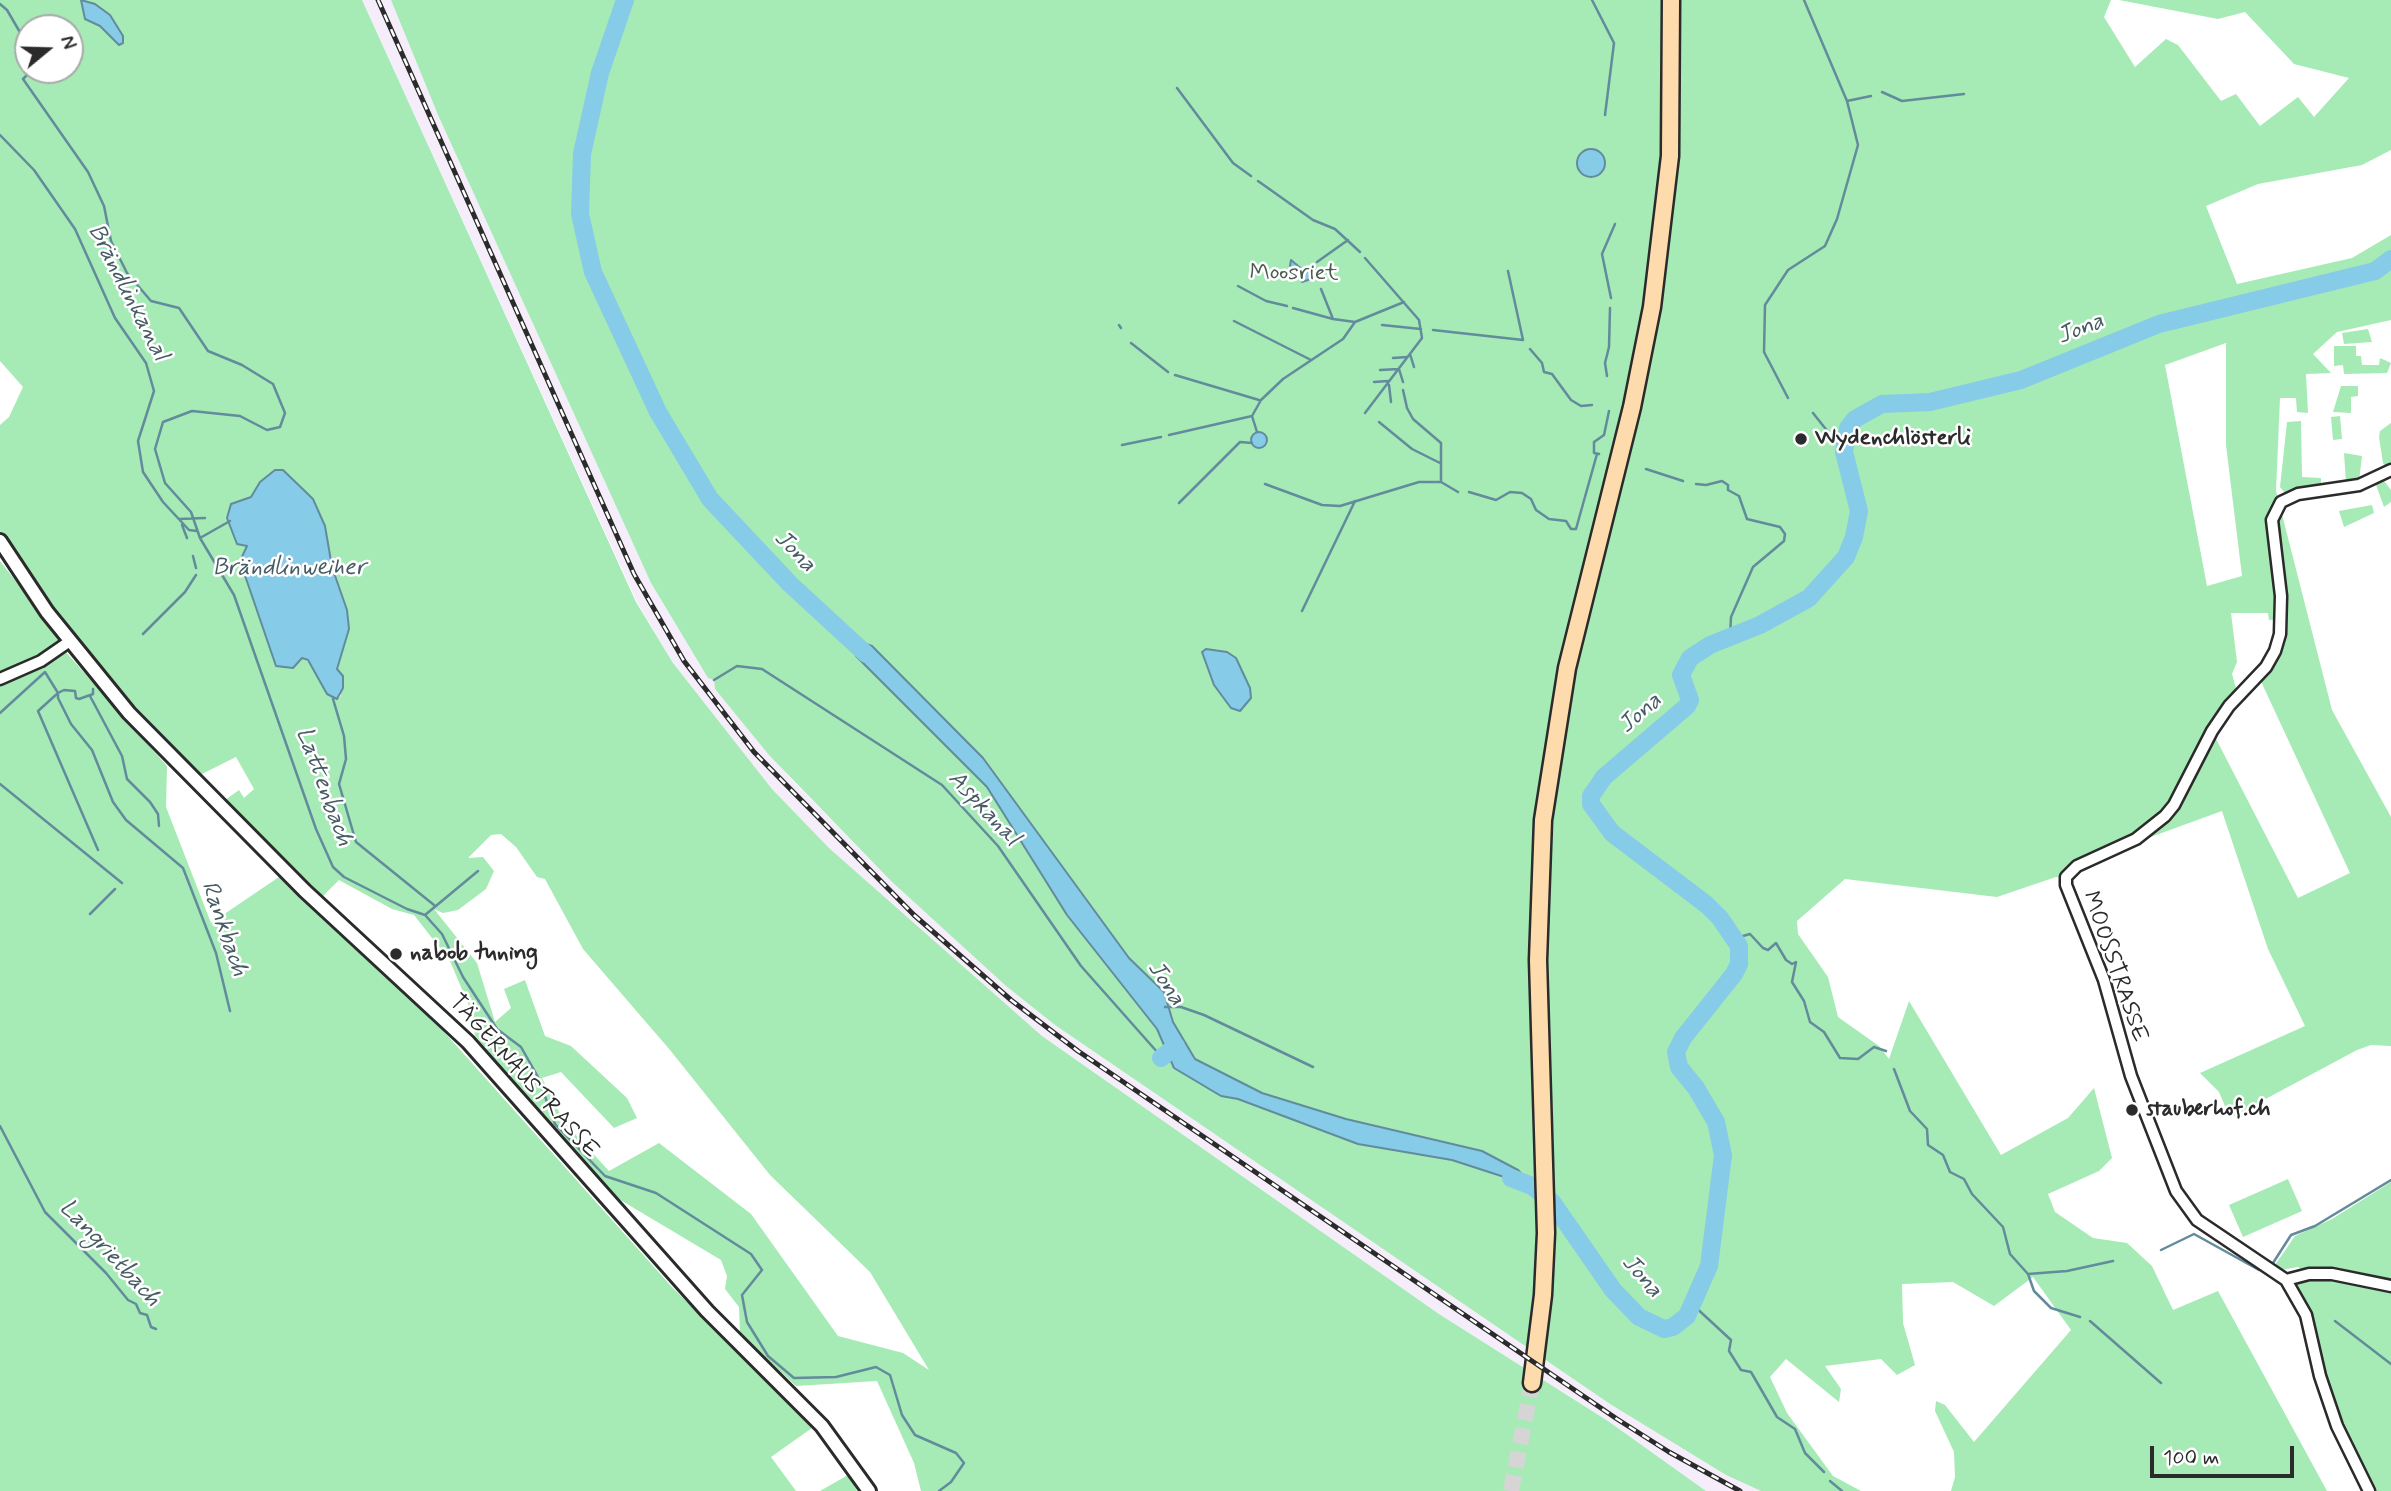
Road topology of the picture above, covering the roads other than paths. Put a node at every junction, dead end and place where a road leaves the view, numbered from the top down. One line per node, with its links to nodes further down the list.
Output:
1 (1671, 0): 8 (highway)
2 (2389, 474): 6 (street, MOOSSTRASSE)
3 (0, 541): 4 (street, TÄGERNAUSTRASSE)
4 (70, 641): 5 (street); 9 (street, TÄGERNAUSTRASSE)
5 (0, 679)
6 (2286, 1280): 7 (street); 10 (street, MOOSSTRASSE)
7 (2391, 1286)
8 (1532, 1383)
9 (869, 1491)
10 (2369, 1491)

